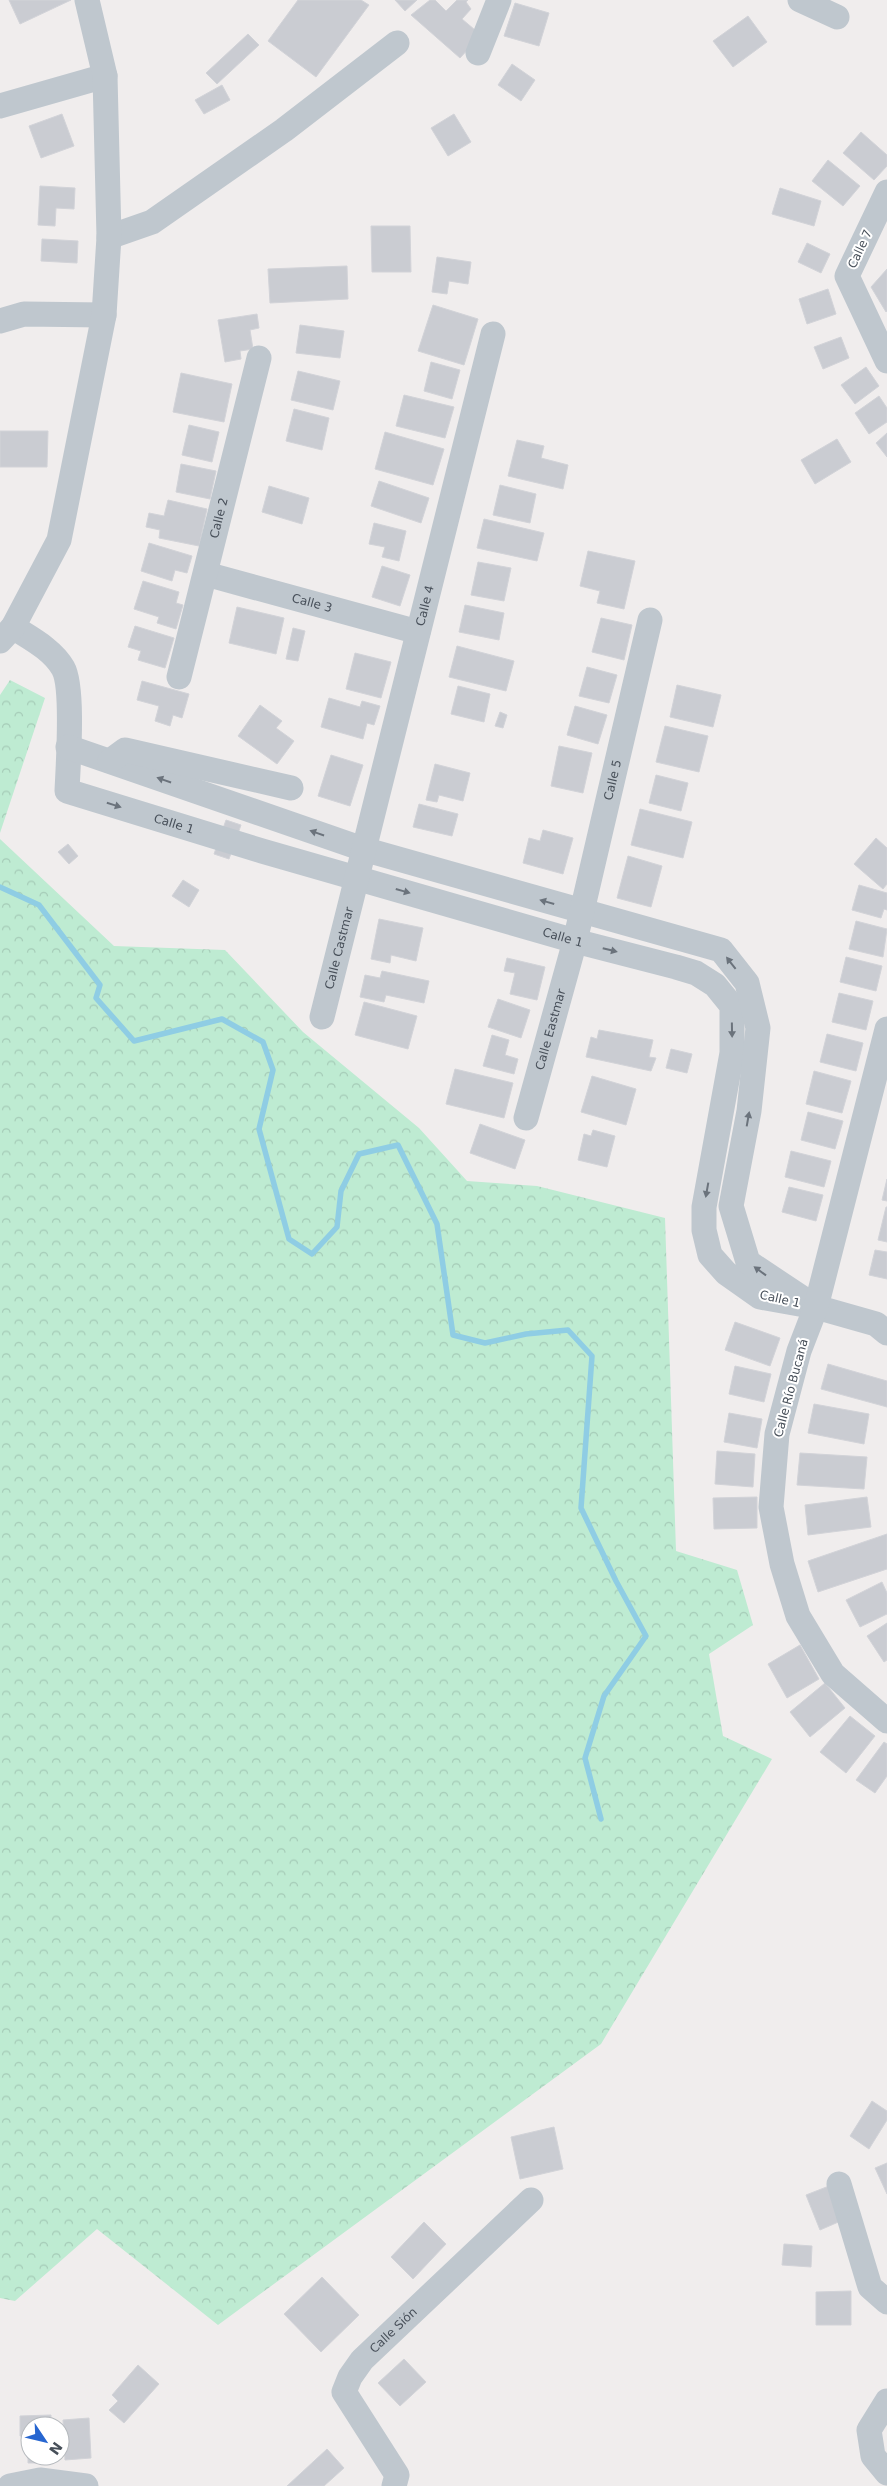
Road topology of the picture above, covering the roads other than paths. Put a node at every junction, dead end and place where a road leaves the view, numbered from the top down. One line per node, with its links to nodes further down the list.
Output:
1 (87, 0): 7 (street)
2 (499, 0): 6 (street)
3 (800, 0): 4 (street)
4 (836, 17)
5 (397, 43): 10 (street)
6 (478, 53)
7 (105, 76): 8 (street); 10 (street)
8 (0, 106)
9 (887, 192): 15 (street, Calle 7)
10 (108, 237): 11 (street)
11 (104, 315): 12 (street); 19 (street)
12 (0, 321)
13 (493, 334): 18 (street, Calle 4)
14 (259, 358): 16 (street, Calle 2)
15 (887, 361)
16 (206, 574): 18 (street, Calle 3); 20 (street, Calle 2)
17 (650, 620): 26 (street, Calle 5)
18 (418, 632): 24 (street, Calle 4)
19 (6, 634): 21 (street, Calle 1)
20 (179, 677)
21 (68, 747): 22 (street, Calle 1); 25 (street, Calle 1, one-way to 25)
22 (110, 761): 23 (street); 24 (street, Calle 1, one-way to 22)
23 (291, 788)
24 (363, 850): 25 (street, Calle 4); 26 (street, Calle 1, one-way to 24)
25 (356, 877): 27 (street, Calle 1, one-way to 27); 28 (street, Calle Castmar)
26 (582, 912): 27 (street, Calle 5); 31 (street, Calle 1, one-way to 26)
27 (575, 941): 30 (street, Calle Eastmar); 31 (street, Calle 1, one-way to 31)
28 (322, 1017)
29 (887, 1029): 31 (street, Calle Río Bucaná)
30 (526, 1118)
31 (816, 1307): 32 (street, Calle 1); 33 (street, Calle Río Bucaná)
32 (887, 1333)
33 (887, 1721)
34 (839, 2184): 36 (street)
35 (531, 2200): 41 (street, Calle Sión)
36 (887, 2302)
37 (887, 2401): 38 (street)
38 (887, 2473)
39 (10, 2486): 40 (street)
40 (86, 2486)
41 (394, 2486)

